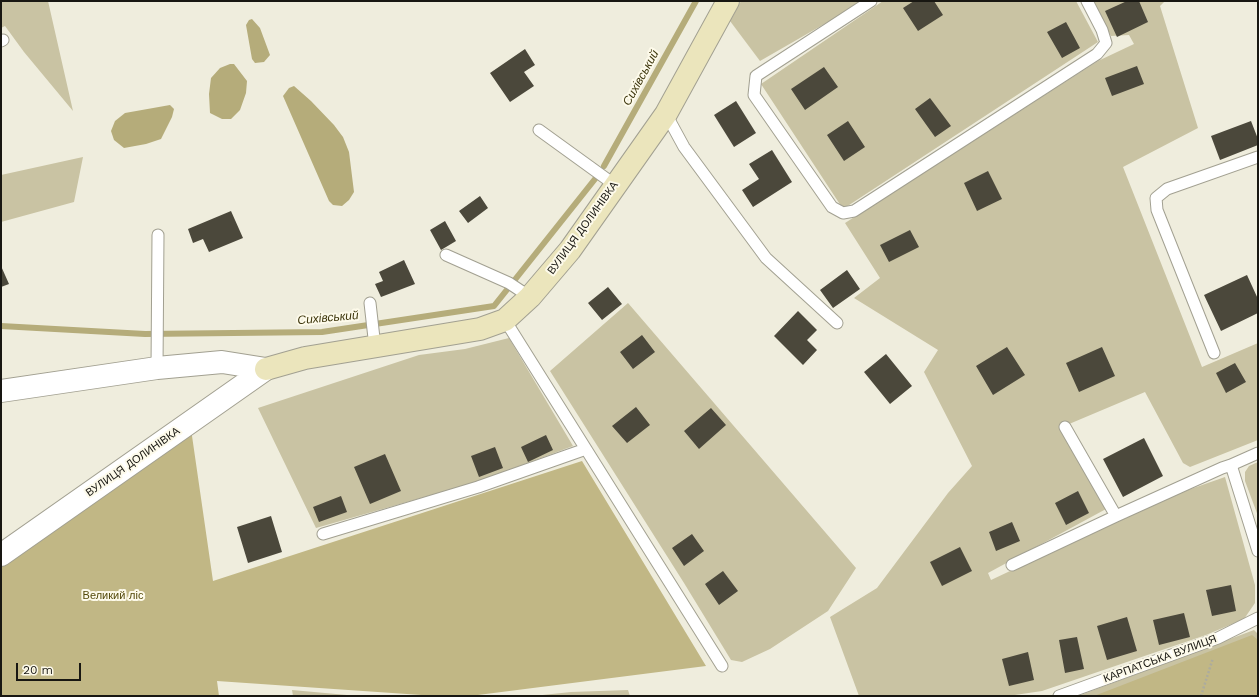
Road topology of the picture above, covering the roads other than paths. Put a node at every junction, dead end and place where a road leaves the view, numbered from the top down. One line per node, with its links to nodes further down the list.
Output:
1 (728, 1): 4 (street, ВУЛИЦЯ ДОЛИНІВКА)
2 (871, 1): 3 (lane)
3 (1087, 1)
4 (666, 114): 7 (street, ВУЛИЦЯ ДОЛИНІВКА); 13 (lane)
5 (539, 130): 7 (lane)
6 (1258, 157): 15 (lane)
7 (615, 185): 10 (street, ВУЛИЦЯ ДОЛИНІВКА)
8 (158, 235): 16 (lane)
9 (446, 255): 10 (lane)
10 (517, 289): 12 (street, ВУЛИЦЯ ДОЛИНІВКА)
11 (370, 303): 14 (lane)
12 (505, 320): 14 (street, ВУЛИЦЯ ДОЛИНІВКА); 20 (lane)
13 (838, 322)
14 (373, 331): 17 (street, ВУЛИЦЯ ДОЛИНІВКА)
15 (1214, 353)
16 (157, 368): 17 (street, ВУЛИЦЯ ДОЛИНІВКА); 18 (street, ВУЛИЦЯ ДОЛИНІВКА)
17 (266, 369): 26 (street, ВУЛИЦЯ ДОЛИНІВКА)
18 (1, 390)
19 (1065, 427): 23 (lane)
20 (586, 449): 24 (lane); 29 (lane)
21 (1258, 453): 22 (lane)
22 (1232, 465): 23 (lane); 25 (lane)
23 (1116, 516): 27 (lane)
24 (322, 534)
25 (1258, 551)
26 (1, 555)
27 (1012, 565)
28 (1258, 618): 30 (lane, КАРПАТСЬКА ВУЛИЦЯ)
29 (722, 666)
30 (1059, 696)

